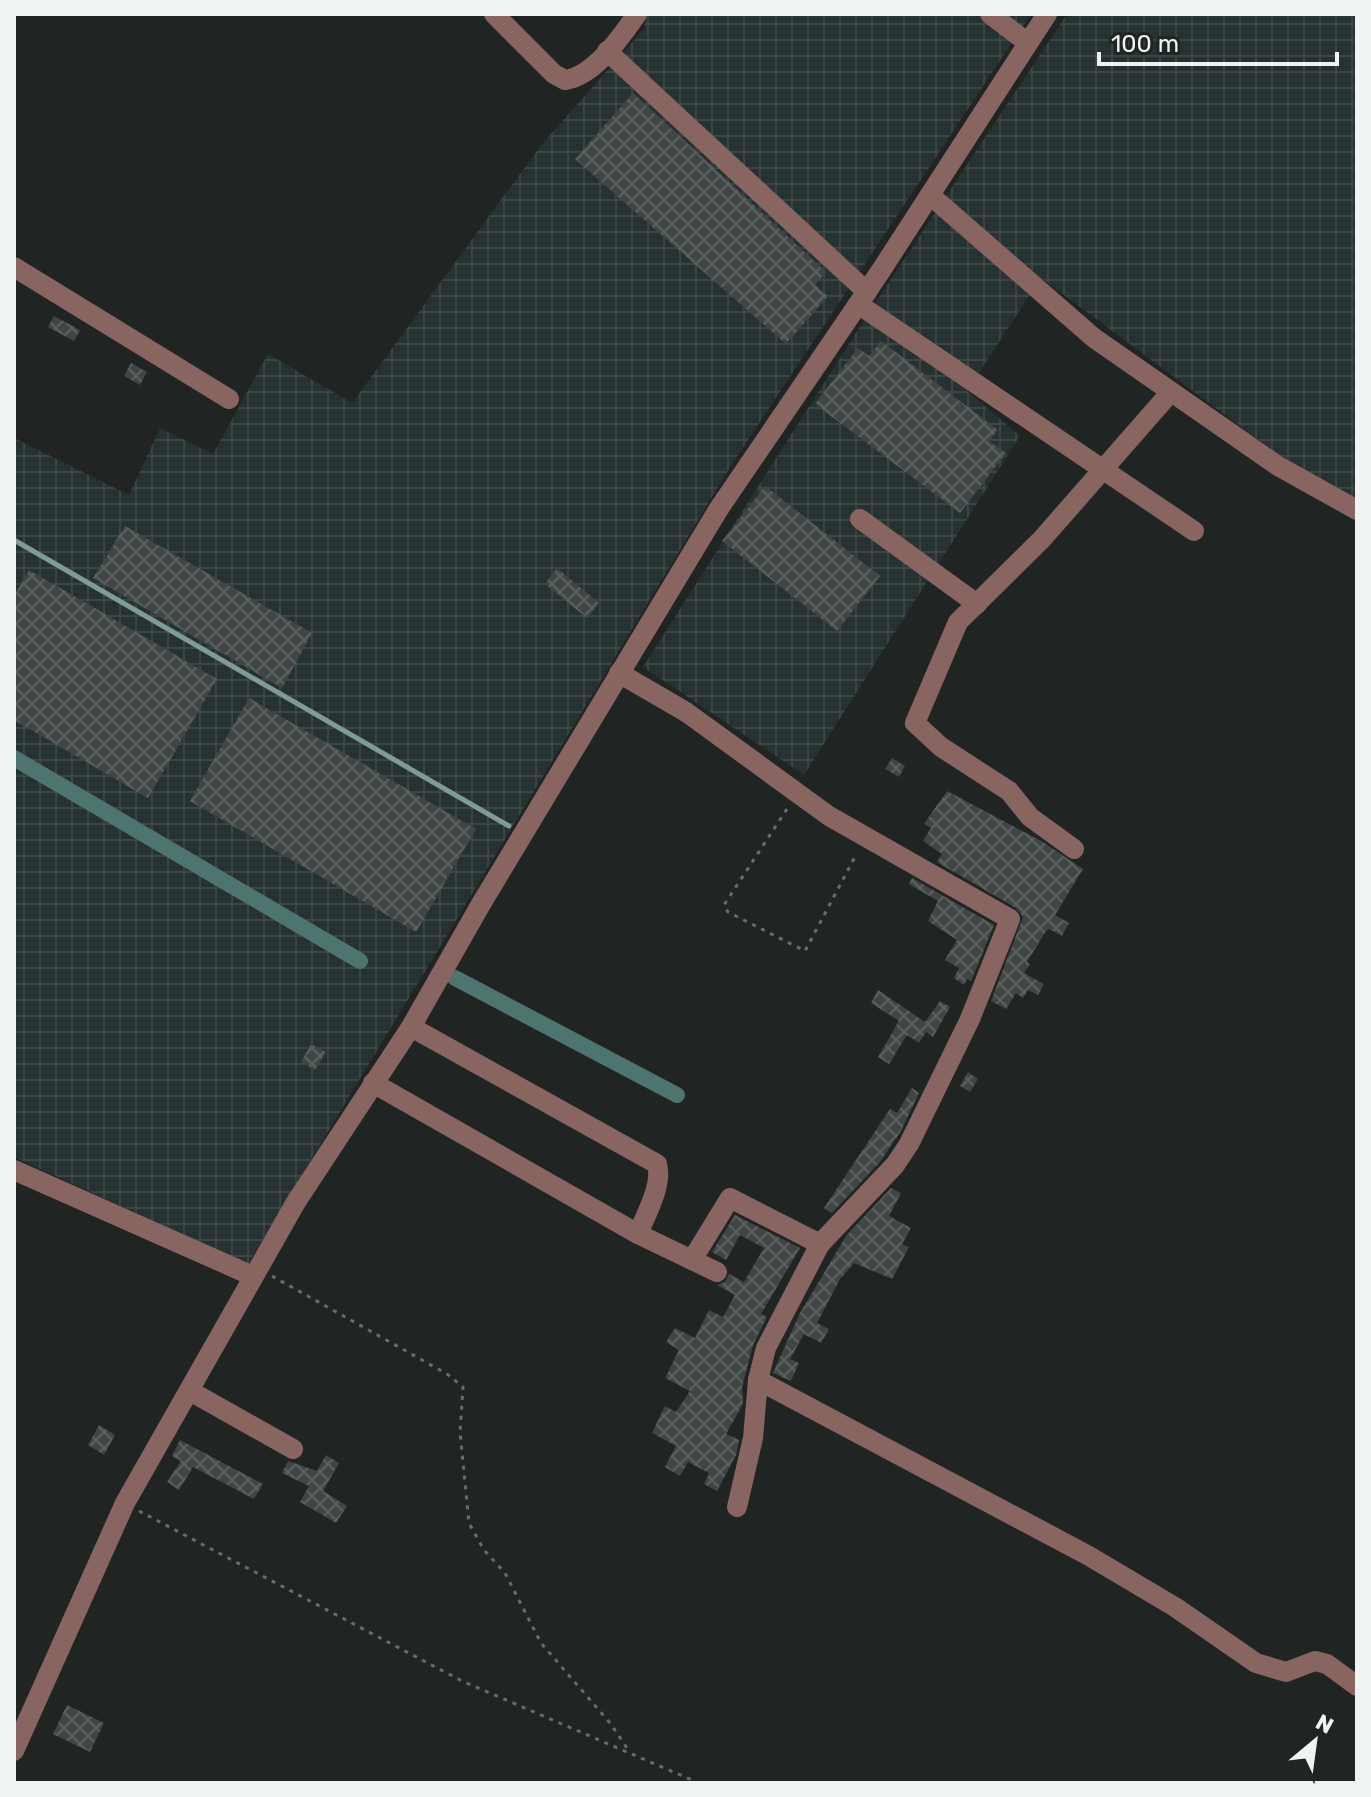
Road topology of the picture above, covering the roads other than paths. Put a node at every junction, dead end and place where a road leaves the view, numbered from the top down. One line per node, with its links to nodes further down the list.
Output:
1 (494, 14): 6 (street)
2 (637, 14): 6 (street)
3 (990, 14): 5 (street)
4 (1047, 14): 5 (street)
5 (1028, 43): 7 (street)
6 (607, 51): 9 (street)
7 (930, 195): 9 (street); 10 (street)
8 (14, 267): 11 (street)
9 (862, 298): 12 (street); 17 (street)
10 (1170, 393): 12 (street); 13 (street)
11 (229, 399)
12 (1102, 468): 15 (street); 16 (street)
13 (1357, 510)
14 (860, 519): 16 (street)
15 (1194, 531)
16 (977, 604): 18 (street)
17 (619, 673): 19 (street); 23 (street)
18 (1074, 849)
19 (411, 1027): 20 (street); 22 (street)
20 (373, 1083): 22 (street); 25 (street)
21 (14, 1170): 25 (street)
22 (638, 1234): 24 (street)
23 (820, 1244): 24 (street); 27 (street)
24 (692, 1260): 26 (street)
25 (256, 1272): 28 (street)
26 (717, 1272)
27 (758, 1380): 30 (street); 31 (street)
28 (190, 1391): 29 (street); 32 (street)
29 (293, 1449)
30 (737, 1507)
31 (1357, 1686)
32 (14, 1751)

